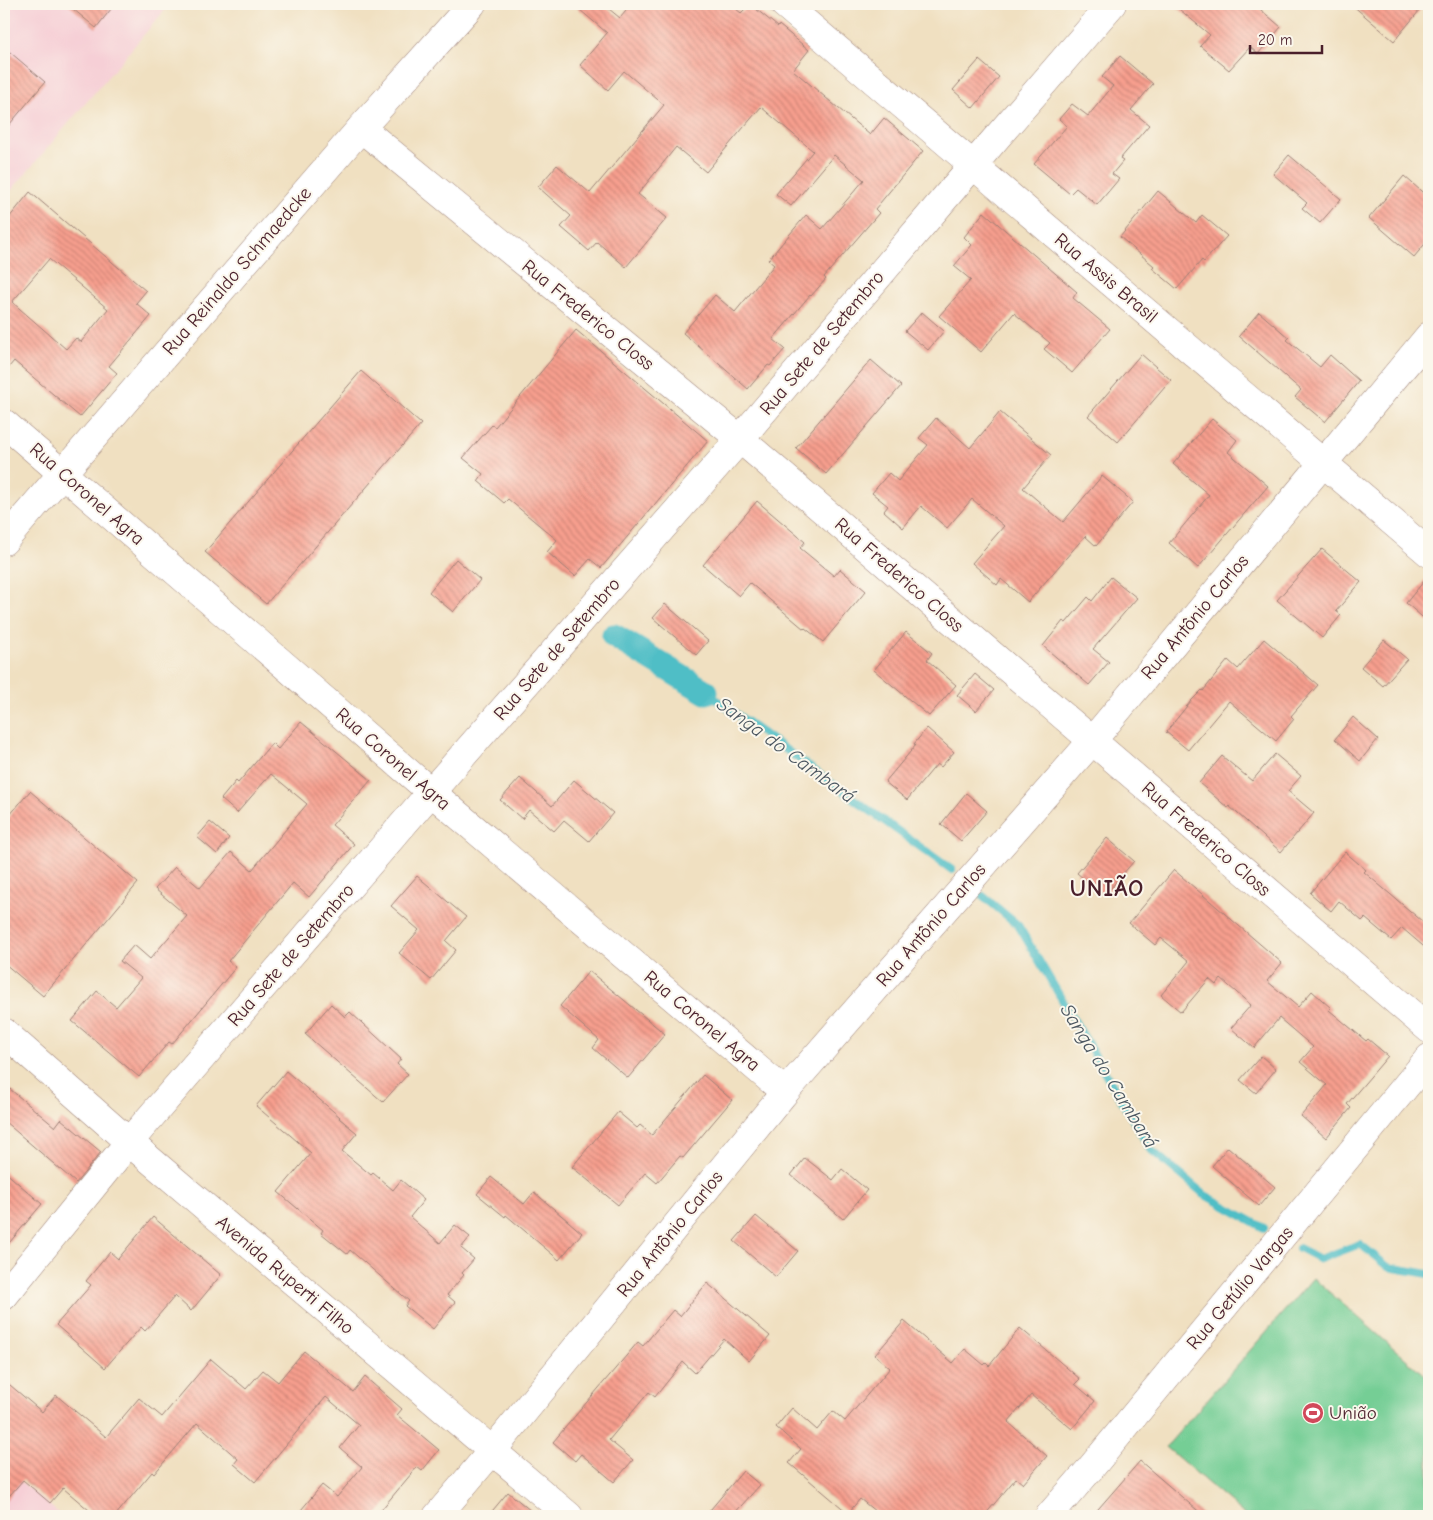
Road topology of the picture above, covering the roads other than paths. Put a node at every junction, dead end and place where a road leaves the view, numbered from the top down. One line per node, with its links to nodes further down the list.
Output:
1 (472, 4): 4 (street, Rua Reinaldo Schmaedcke)
2 (784, 4): 5 (street, Rua Assis Brasil)
3 (1112, 4): 5 (street, Rua Sete de Setembro)
4 (361, 128): 8 (street, Rua Frederico Closs); 10 (street, Rua Reinaldo Schmaedcke)
5 (973, 165): 8 (street, Rua Sete de Setembro); 9 (street, Rua Assis Brasil)
6 (1429, 336): 9 (street, Rua Antônio Carlos)
7 (4, 423): 10 (street, Rua Coronel Agra)
8 (740, 439): 13 (street, Rua Frederico Closs); 14 (street, Rua Sete de Setembro)
9 (1324, 462): 12 (street, Rua Assis Brasil); 13 (street, Rua Antônio Carlos)
10 (62, 473): 11 (street, Rua Reinaldo Schmaedcke); 14 (street, Rua Coronel Agra)
11 (4, 540)
12 (1429, 553)
13 (1092, 741): 15 (street, Rua Frederico Closs); 18 (street, Rua Antônio Carlos)
14 (431, 792): 18 (street, Rua Coronel Agra); 19 (street, Rua Sete de Setembro)
15 (1429, 1029)
16 (4, 1032): 19 (street, Avenida Ruperti Filho)
17 (1429, 1058): 24 (street, Rua Getúlio Vargas)
18 (786, 1092): 21 (street, Rua Antônio Carlos)
19 (129, 1142): 20 (street, Rua Sete de Setembro); 21 (street, Avenida Ruperti Filho)
20 (4, 1296)
21 (492, 1451): 22 (street, Rua Antônio Carlos); 23 (street, Avenida Ruperti Filho)
22 (437, 1516)
23 (569, 1516)
24 (1049, 1516)

